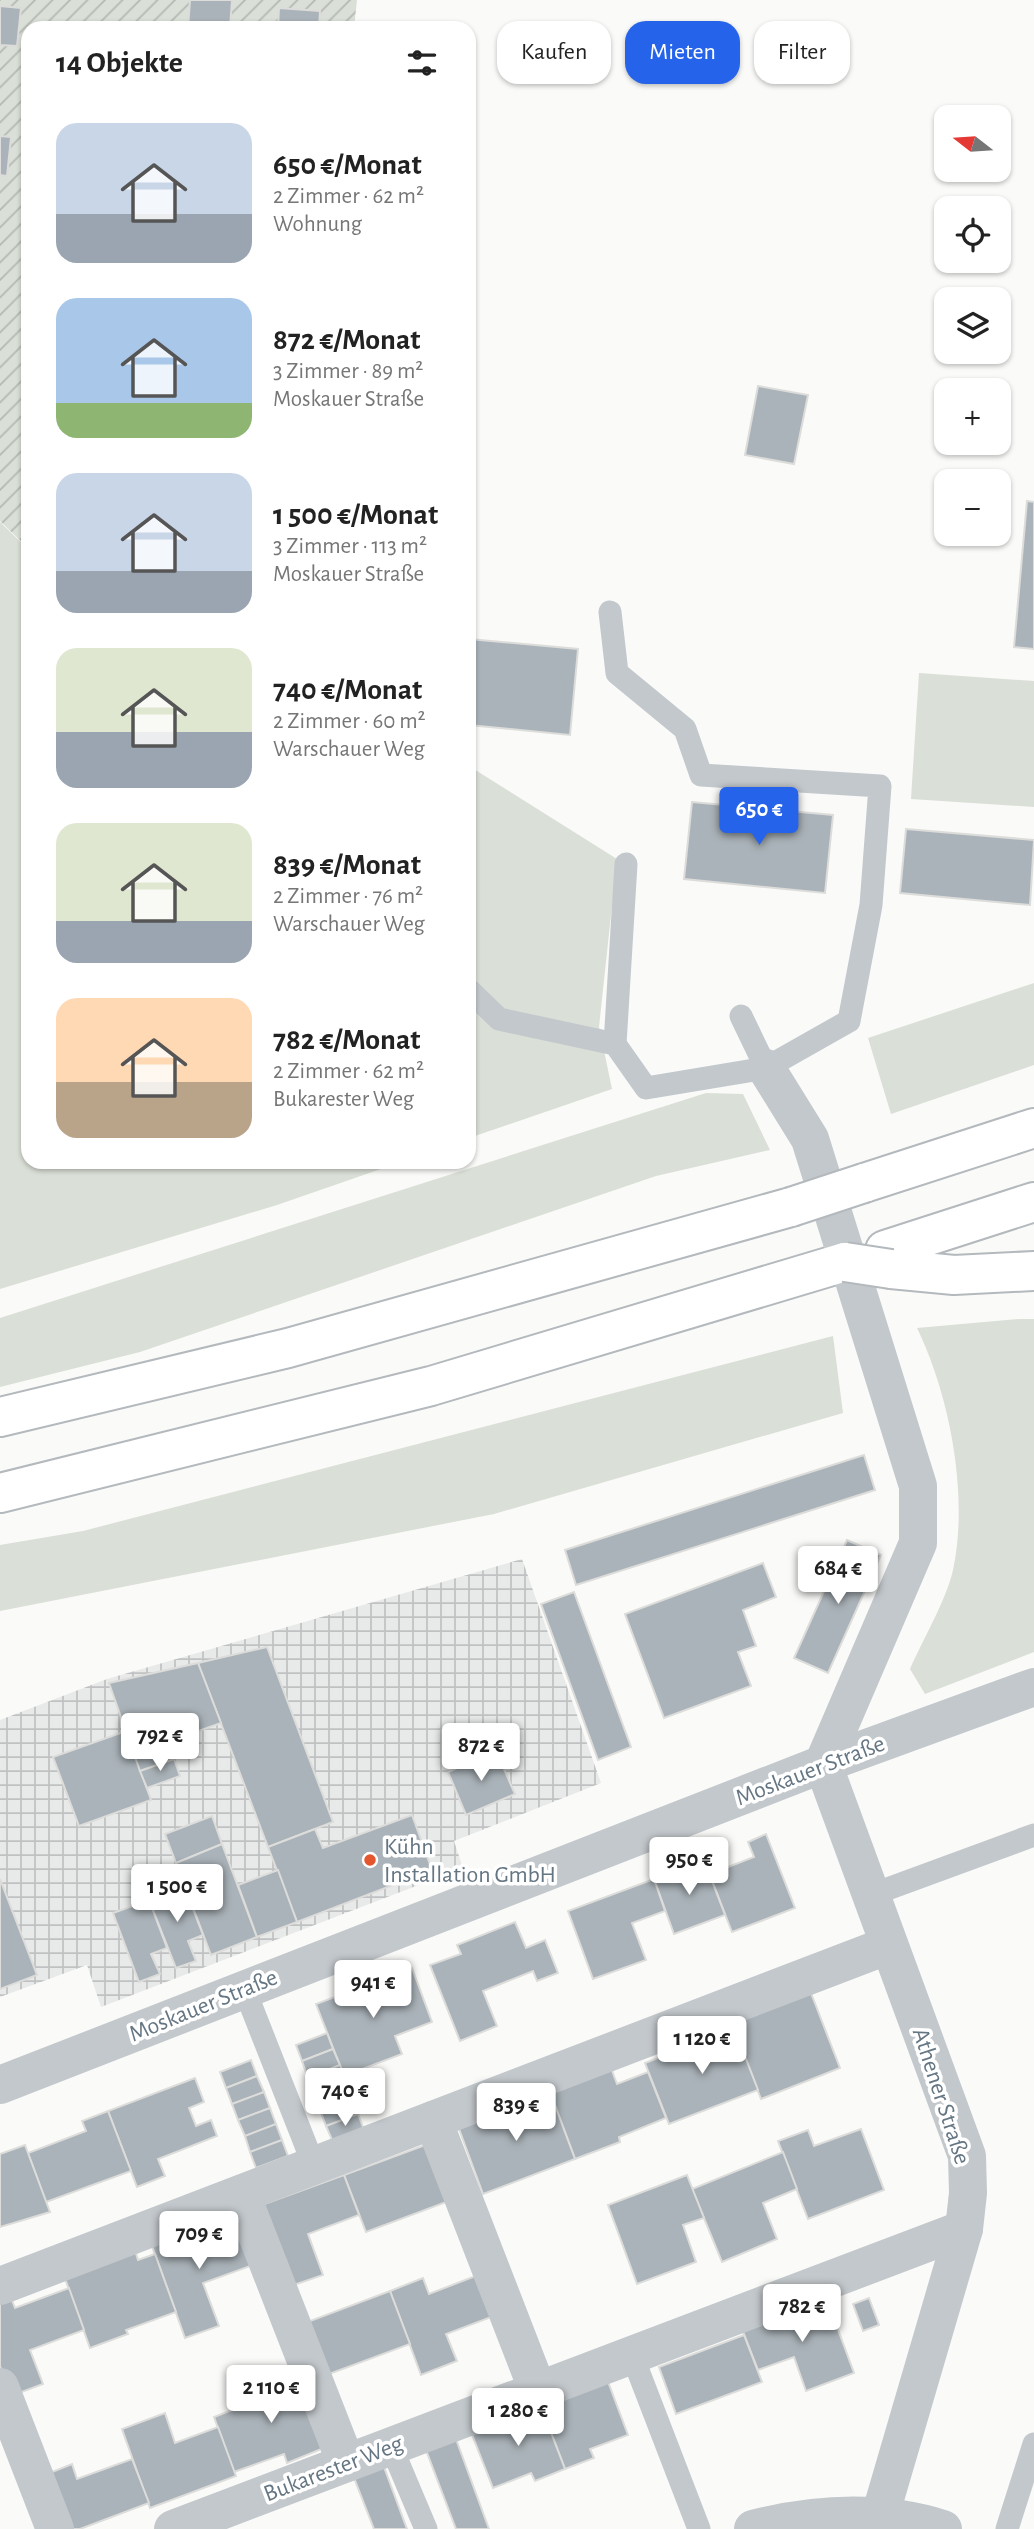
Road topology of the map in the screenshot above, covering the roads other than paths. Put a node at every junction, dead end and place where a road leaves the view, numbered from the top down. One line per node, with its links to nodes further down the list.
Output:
1 (610, 612): 6 (lane)
2 (626, 864): 5 (lane)
3 (476, 997): 5 (lane)
4 (741, 1016): 6 (lane)
5 (615, 1044): 6 (lane)
6 (766, 1068): 14 (street)
7 (1034, 1128): 11 (highway, bridge)
8 (1034, 1202): 9 (highway)
9 (888, 1259): 10 (highway); 12 (highway)
10 (1034, 1271)
11 (0, 1417)
12 (0, 1493)
13 (1034, 1687): 14 (street, Moskauer Straße)
14 (823, 1764): 16 (street, Athener Straße); 18 (street, Moskauer Straße)
15 (1034, 1835): 16 (lane)
16 (871, 1895): 17 (street, Athener Straße)
17 (889, 1945): 20 (street); 23 (street, Athener Straße)
18 (244, 1988): 19 (street, Moskauer Straße); 21 (lane)
19 (0, 2085)
20 (433, 2120): 21 (street); 27 (street)
21 (314, 2166): 22 (street)
22 (241, 2194): 24 (street); 30 (street)
23 (964, 2229): 25 (street, Bukarester Weg); 31 (street, Athener Straße)
24 (0, 2286)
25 (632, 2355): 27 (street, Bukarester Weg); 35 (lane)
26 (0, 2387): 32 (street)
27 (538, 2391): 29 (street, Bukarester Weg)
28 (1034, 2444): 38 (lane)
29 (391, 2446): 30 (street, Bukarester Weg); 34 (lane)
30 (346, 2463): 33 (street, Bukarester Weg)
31 (880, 2516): 36 (street); 37 (street)
32 (55, 2529)
33 (173, 2529)
34 (426, 2529)
35 (699, 2529)
36 (753, 2529)
37 (943, 2529)
38 (1007, 2529)

